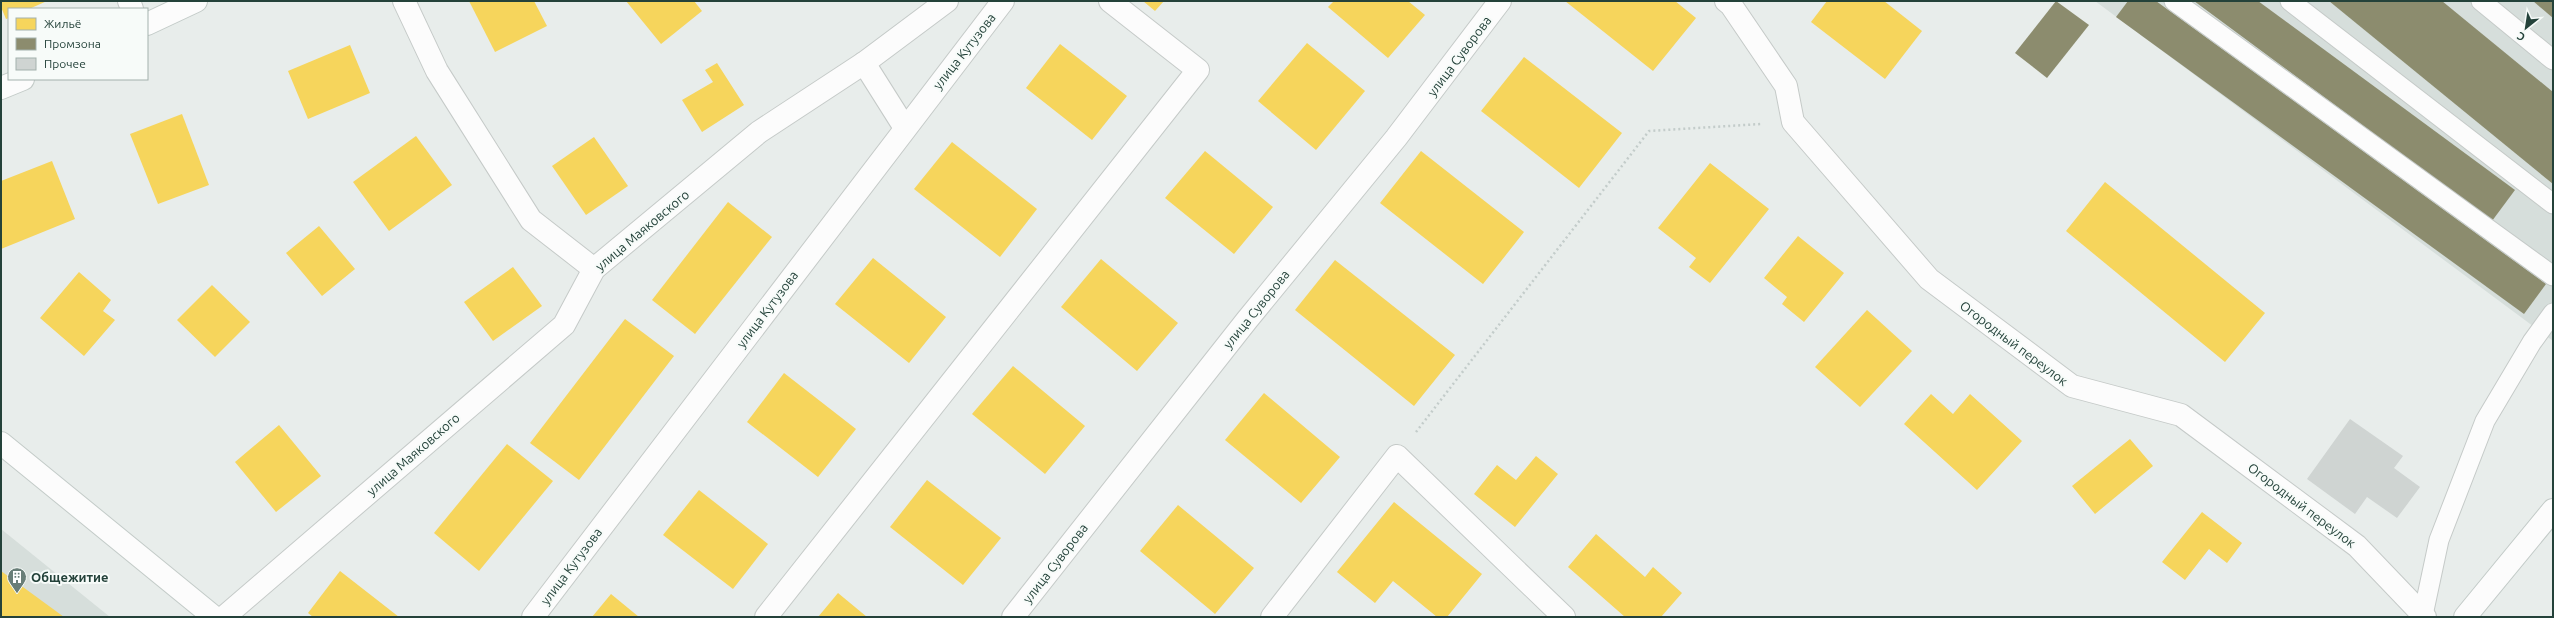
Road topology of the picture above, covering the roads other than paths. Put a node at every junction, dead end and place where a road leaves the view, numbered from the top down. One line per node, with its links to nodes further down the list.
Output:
1 (196, 1): 11 (street)
2 (404, 1): 18 (street)
3 (947, 1): 13 (street, улица Маяковского)
4 (1003, 1): 16 (street, улица Кутузова)
5 (1110, 1): 27 (street)
6 (1500, 1): 28 (street, улица Суворова)
7 (1726, 1): 23 (street, Огородный переулок)
8 (2174, 1): 19 (lane)
9 (2290, 1): 17 (lane)
10 (2481, 1): 12 (lane)
11 (148, 24)
12 (2553, 60)
13 (864, 63): 16 (street); 18 (street, улица Маяковского)
14 (21, 80): 15 (street)
15 (1, 88)
16 (905, 128): 26 (street, улица Кутузова)
17 (2553, 204)
18 (594, 269): 25 (street, улица Маяковского)
19 (2553, 276)
20 (2553, 313): 23 (lane)
21 (1, 443): 24 (street)
22 (2553, 510): 31 (street)
23 (2424, 616)
24 (214, 617)
25 (224, 617)
26 (533, 617)
27 (766, 617)
28 (1013, 617)
29 (1272, 617): 30 (street)
30 (1564, 617)
31 (2464, 617)

